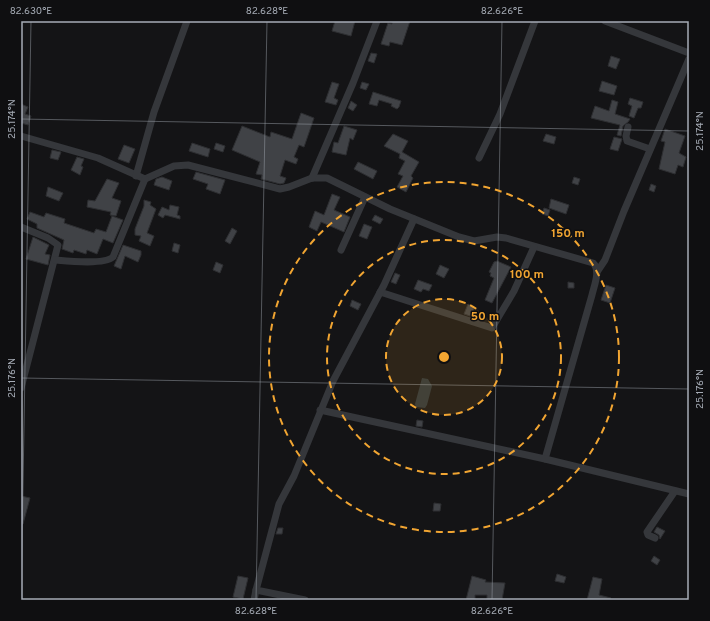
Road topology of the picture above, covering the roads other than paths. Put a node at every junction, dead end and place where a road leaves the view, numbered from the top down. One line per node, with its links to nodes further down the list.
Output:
1 (187, 21): 11 (street)
2 (377, 21): 12 (street)
3 (535, 21): 10 (street)
4 (605, 21): 5 (street)
5 (689, 53)
6 (689, 60): 9 (street)
7 (628, 127): 9 (street)
8 (21, 136): 11 (street)
9 (650, 149): 20 (street)
10 (478, 158)
11 (136, 176): 13 (street)
12 (312, 178): 13 (street); 14 (street)
13 (145, 179): 19 (street)
14 (365, 197): 15 (street); 18 (street)
15 (414, 218): 17 (street); 21 (street)
16 (21, 227): 19 (street)
17 (534, 247): 20 (street); 21 (street)
18 (341, 250)
19 (55, 260): 22 (street)
20 (597, 272): 24 (street)
21 (380, 292): 23 (street)
22 (21, 388)
23 (320, 410): 24 (street); 28 (street)
24 (545, 459): 25 (street)
25 (675, 491): 26 (street); 27 (street)
26 (689, 494)
27 (655, 538)
28 (256, 590): 29 (street); 30 (street)
29 (254, 600)
30 (305, 600)

